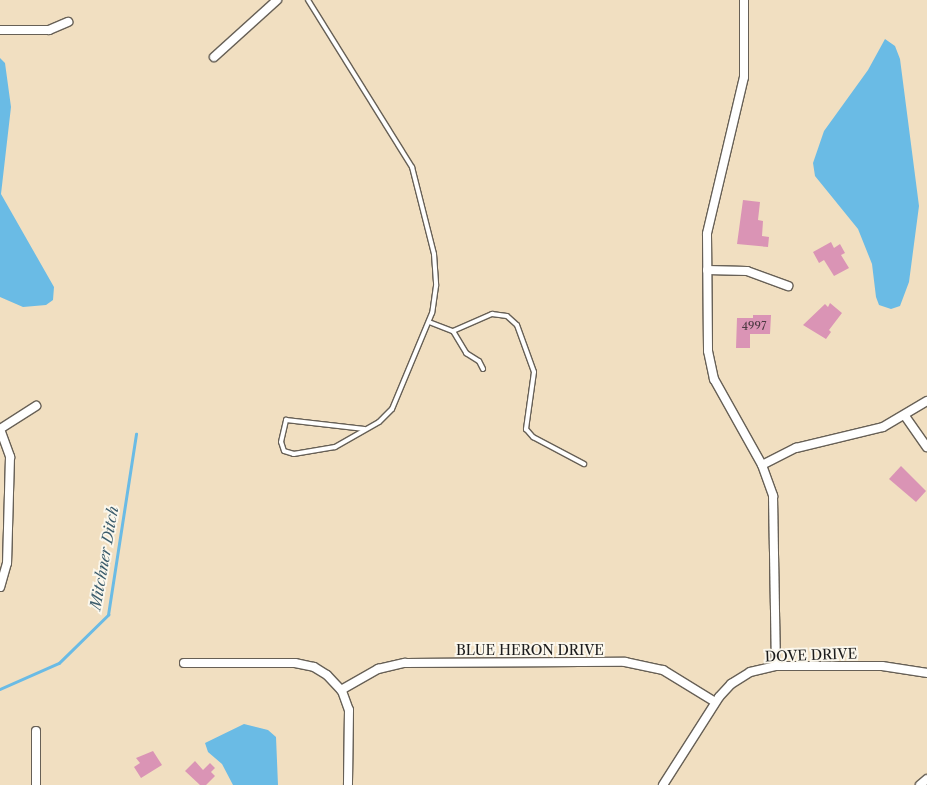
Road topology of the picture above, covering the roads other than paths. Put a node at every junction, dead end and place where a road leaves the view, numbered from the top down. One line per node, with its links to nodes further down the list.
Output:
1 (277, 0): 6 (street)
2 (308, 0): 9 (lane)
3 (744, 0): 7 (street)
4 (68, 22): 5 (street)
5 (0, 30)
6 (214, 57)
7 (707, 270): 8 (street); 19 (street)
8 (788, 286)
9 (429, 322): 10 (lane); 16 (lane)
10 (452, 331): 11 (lane); 18 (lane)
11 (483, 369)
12 (927, 401): 14 (street)
13 (36, 406): 15 (street)
14 (905, 416): 17 (street); 19 (street)
15 (0, 429): 20 (street)
16 (364, 429): 16 (lane)
17 (927, 447)
18 (584, 464)
19 (762, 465): 22 (street)
20 (0, 587)
21 (184, 662): 24 (street)
22 (776, 666): 23 (street, DOVE DRIVE); 25 (street, DOVE DRIVE)
23 (927, 673)
24 (341, 690): 25 (street, BLUE HERON DRIVE); 29 (street)
25 (715, 702): 30 (street, DOVE DRIVE)
26 (36, 731): 28 (street)
27 (927, 779): 31 (street)
28 (36, 785)
29 (348, 785)
30 (663, 785)
31 (920, 785)

